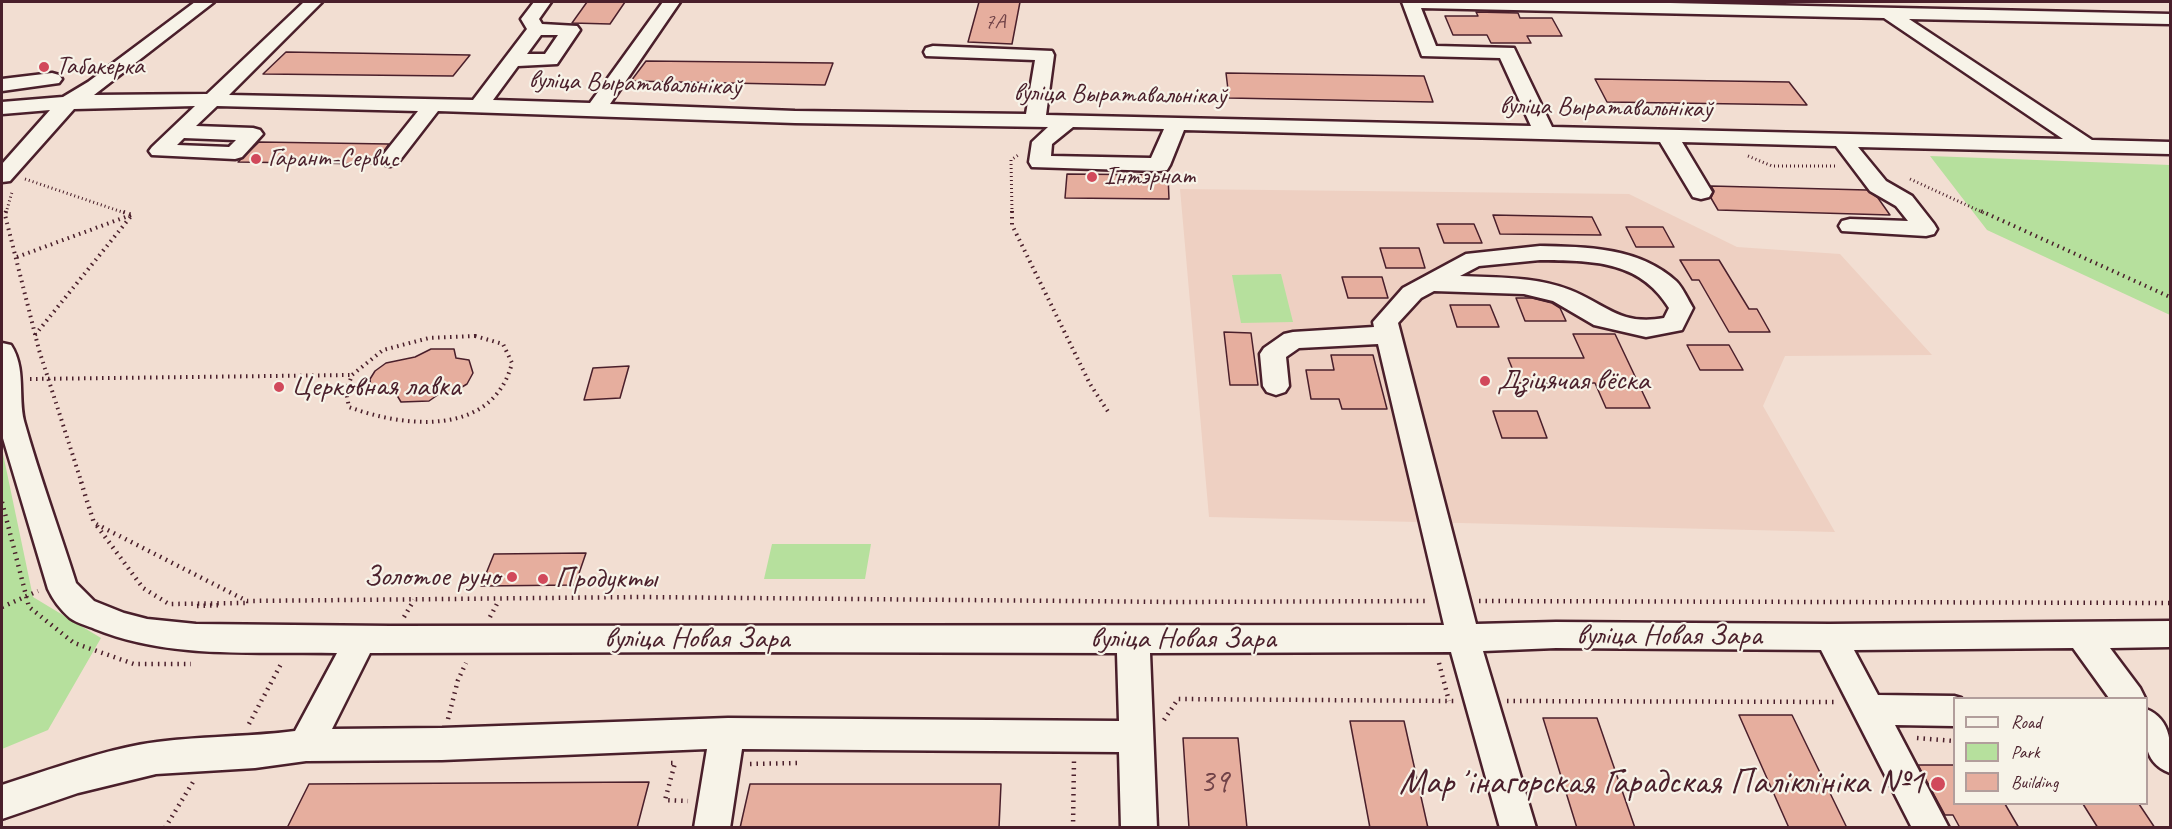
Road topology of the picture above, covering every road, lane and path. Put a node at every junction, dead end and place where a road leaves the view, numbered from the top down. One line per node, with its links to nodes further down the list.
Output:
1 (205, 2): 15 (street)
2 (314, 2): 14 (street)
3 (543, 2): 9 (street)
4 (672, 2): 19 (street)
5 (1410, 2): 7 (street); 24 (street)
6 (1871, 2): 7 (street)
7 (1890, 14): 8 (street); 30 (street)
8 (2170, 19)
9 (537, 28): 11 (street); 11 (street)
10 (933, 52): 20 (street)
11 (512, 60): 17 (street)
12 (52, 79): 13 (street)
13 (2, 85)
14 (210, 100): 15 (street, вуліца Выратавальнікаў); 16 (street, вуліца Выратавальнікаў); 23 (street)
15 (69, 102): 18 (street, вуліца Выратавальнікаў); 26 (street)
16 (432, 106): 17 (street, вуліца Выратавальнікаў); 33 (street)
17 (478, 107): 19 (street, вуліца Выратавальнікаў)
18 (2, 108)
19 (596, 109): 20 (street, вуліца Выратавальнікаў)
20 (1035, 120): 21 (street, вуліца Выратавальнікаў)
21 (1068, 121): 22 (street, вуліца Выратавальнікаў); 28 (street)
22 (1176, 124): 24 (street, вуліца Выратавальнікаў); 28 (street)
23 (179, 132)
24 (1545, 134): 25 (street, вуліца Выратавальнікаў)
25 (1668, 137): 27 (street, вуліца Выратавальнікаў); 37 (street)
26 (33, 140): 29 (street); 36 (street)
27 (1843, 141): 30 (street, вуліца Выратавальнікаў); 39 (street)
28 (1042, 142): 49 (path)
29 (2, 144)
30 (2087, 146): 31 (street, вуліца Выратавальнікаў)
31 (2170, 148)
32 (1743, 154): 34 (path)
33 (390, 160)
34 (1838, 166)
35 (30, 170): 36 (path)
36 (10, 177): 38 (path); 40 (path)
37 (1701, 192)
38 (132, 215): 40 (path); 42 (path)
39 (1850, 226)
40 (17, 258): 42 (path)
41 (1430, 283): 41 (street); 43 (street)
42 (35, 335): 46 (path)
43 (1388, 335): 48 (street); 53 (street)
44 (2, 351): 47 (street, вуліца Новая Зара)
45 (352, 375): 45 (path); 46 (path)
46 (47, 377): 47 (path); 52 (path)
47 (9, 382): 50 (street, вуліца Новая Зара)
48 (1276, 386)
49 (1109, 413)
50 (61, 581): 56 (path); 60 (street, вуліца Новая Зара)
51 (500, 599): 52 (path); 53 (path); 62 (path)
52 (247, 601): 55 (path)
53 (1453, 601): 54 (path); 61 (street)
54 (2170, 603)
55 (169, 604)
56 (2, 607)
57 (2170, 634): 58 (street, вуліца Новая Зара)
58 (2082, 635): 59 (street, вуліца Новая Зара); 65 (street)
59 (1830, 637): 61 (street, вуліца Новая Зара); 66 (street)
60 (361, 638): 62 (street, вуліца Новая Зара); 72 (street)
61 (1464, 639): 63 (street, вуліца Новая Зара); 82 (street)
62 (477, 640): 63 (street, вуліца Новая Зара); 71 (path)
63 (1133, 640): 70 (street)
64 (281, 664): 68 (path)
65 (2127, 697)
66 (1869, 710): 67 (street); 83 (street)
67 (1953, 711)
68 (248, 726)
69 (2148, 727): 75 (street)
70 (1136, 737): 73 (street); 81 (street)
71 (442, 744): 72 (street); 73 (street)
72 (306, 745): 78 (street)
73 (724, 749): 76 (path); 77 (path); 79 (street)
74 (1062, 757): 80 (path)
75 (2170, 757)
76 (675, 763)
77 (803, 763)
78 (2, 802)
79 (712, 828)
80 (1073, 828)
81 (1138, 828)
82 (1518, 828)
83 (1931, 828)

